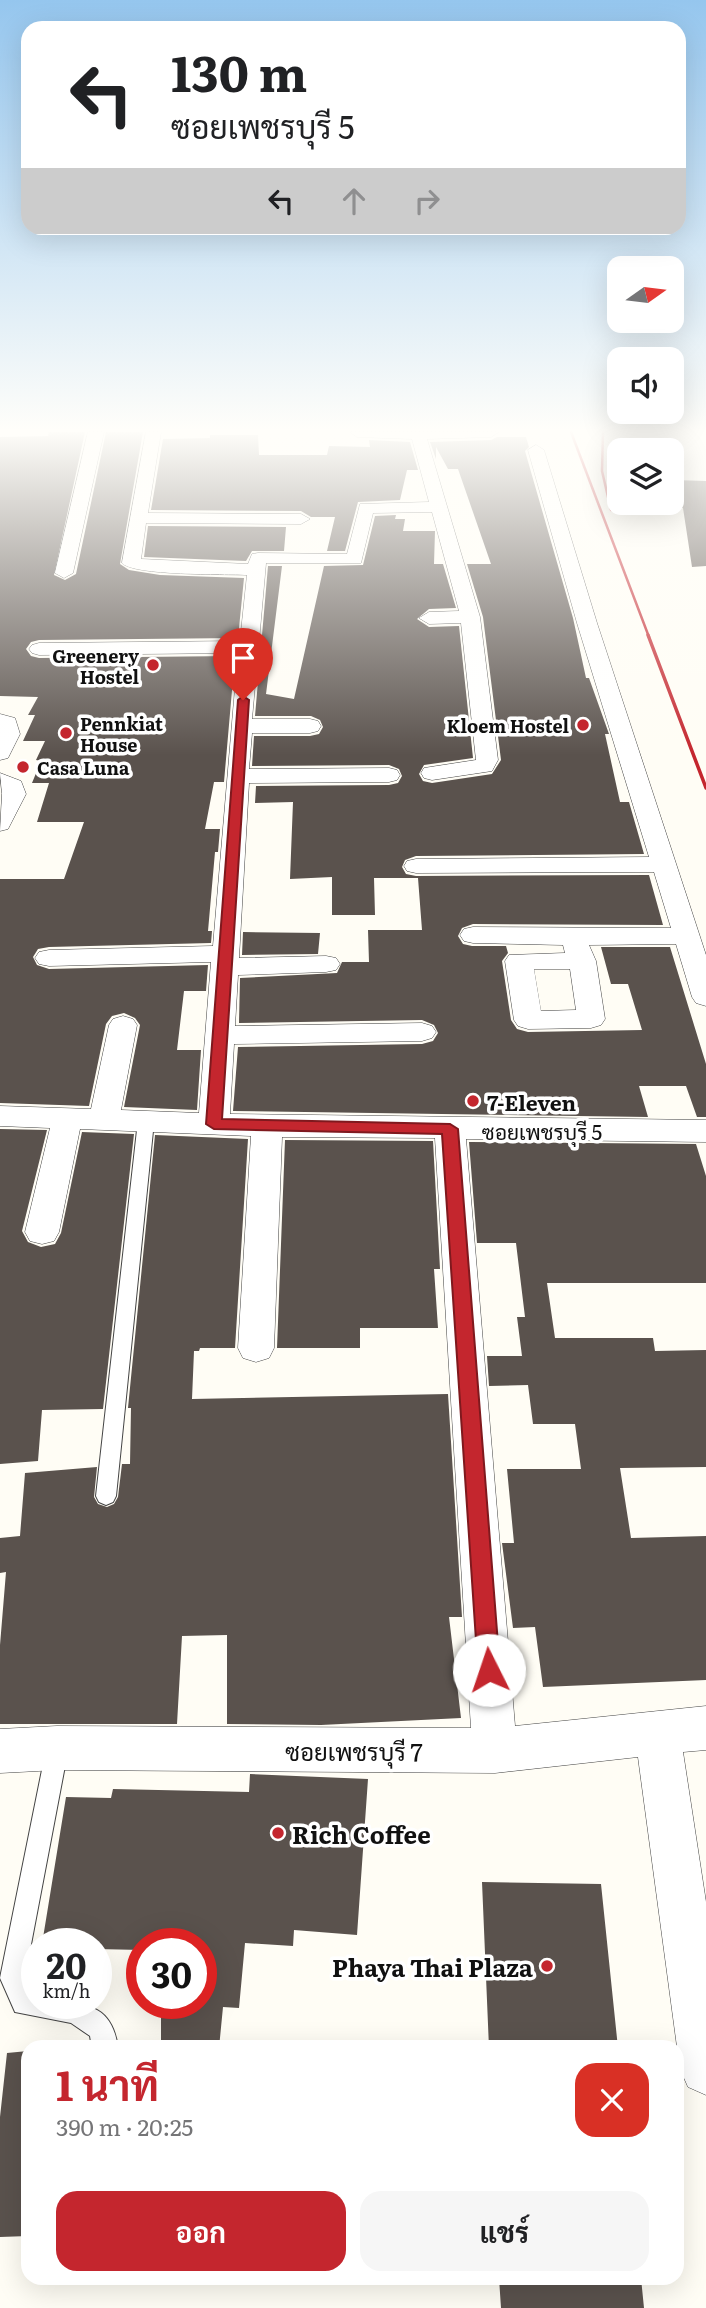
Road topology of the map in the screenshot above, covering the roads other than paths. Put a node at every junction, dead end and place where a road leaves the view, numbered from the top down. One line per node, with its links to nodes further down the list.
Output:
1 (72, 540): 7 (street)
2 (135, 540): 6 (street)
3 (359, 540): 6 (street)
4 (449, 540): 8 (street)
5 (562, 540): 21 (street)
6 (257, 569): 10 (street)
7 (64, 573)
8 (470, 617): 9 (street); 16 (street)
9 (429, 618)
10 (248, 647): 11 (street); 13 (street)
11 (39, 649)
12 (0, 720): 15 (street)
13 (241, 726): 14 (street); 18 (street)
14 (310, 726)
15 (0, 753)
16 (432, 773)
17 (389, 775): 18 (street)
18 (237, 776): 26 (street)
19 (0, 780): 20 (street)
20 (0, 824)
21 (664, 864): 22 (street); 24 (street)
22 (416, 866)
23 (473, 935): 24 (street)
24 (687, 936): 28 (street)
25 (49, 958): 26 (street)
26 (225, 960): 27 (street); 31 (street)
27 (326, 964)
28 (706, 998)
29 (122, 1025): 34 (street)
30 (422, 1032): 31 (street)
31 (220, 1035): 36 (street)
32 (0, 1116): 33 (street, ซอยเพชรบุรี 5)
33 (67, 1119): 34 (street, ซอยเพชรบุรี 5); 40 (street)
34 (104, 1119): 35 (street, ซอยเพชรบุรี 5)
35 (146, 1121): 36 (street, ซอยเพชรบุรี 5); 42 (lane)
36 (214, 1124): 37 (street, ซอยเพชรบุรี 5)
37 (267, 1126): 38 (street, ซอยเพชรบุรี 5); 41 (street)
38 (450, 1129): 39 (street, ซอยเพชรบุรี 5); 47 (street)
39 (706, 1131)
40 (42, 1232)
41 (256, 1348)
42 (106, 1496)
43 (706, 1728): 44 (street, ซอยเพชรบุรี 7)
44 (657, 1732): 47 (street, ซอยเพชรบุรี 7); 53 (street)
45 (57, 1748): 46 (street, ซอยเพชรบุรี 7); 47 (street, ซอยเพชรบุรี 7); 48 (lane)
46 (0, 1751)
47 (495, 1751)
48 (22, 1928)
49 (21, 1931): 50 (lane)
50 (21, 1996)
51 (90, 2019): 52 (lane)
52 (105, 2040)
53 (706, 2069)

